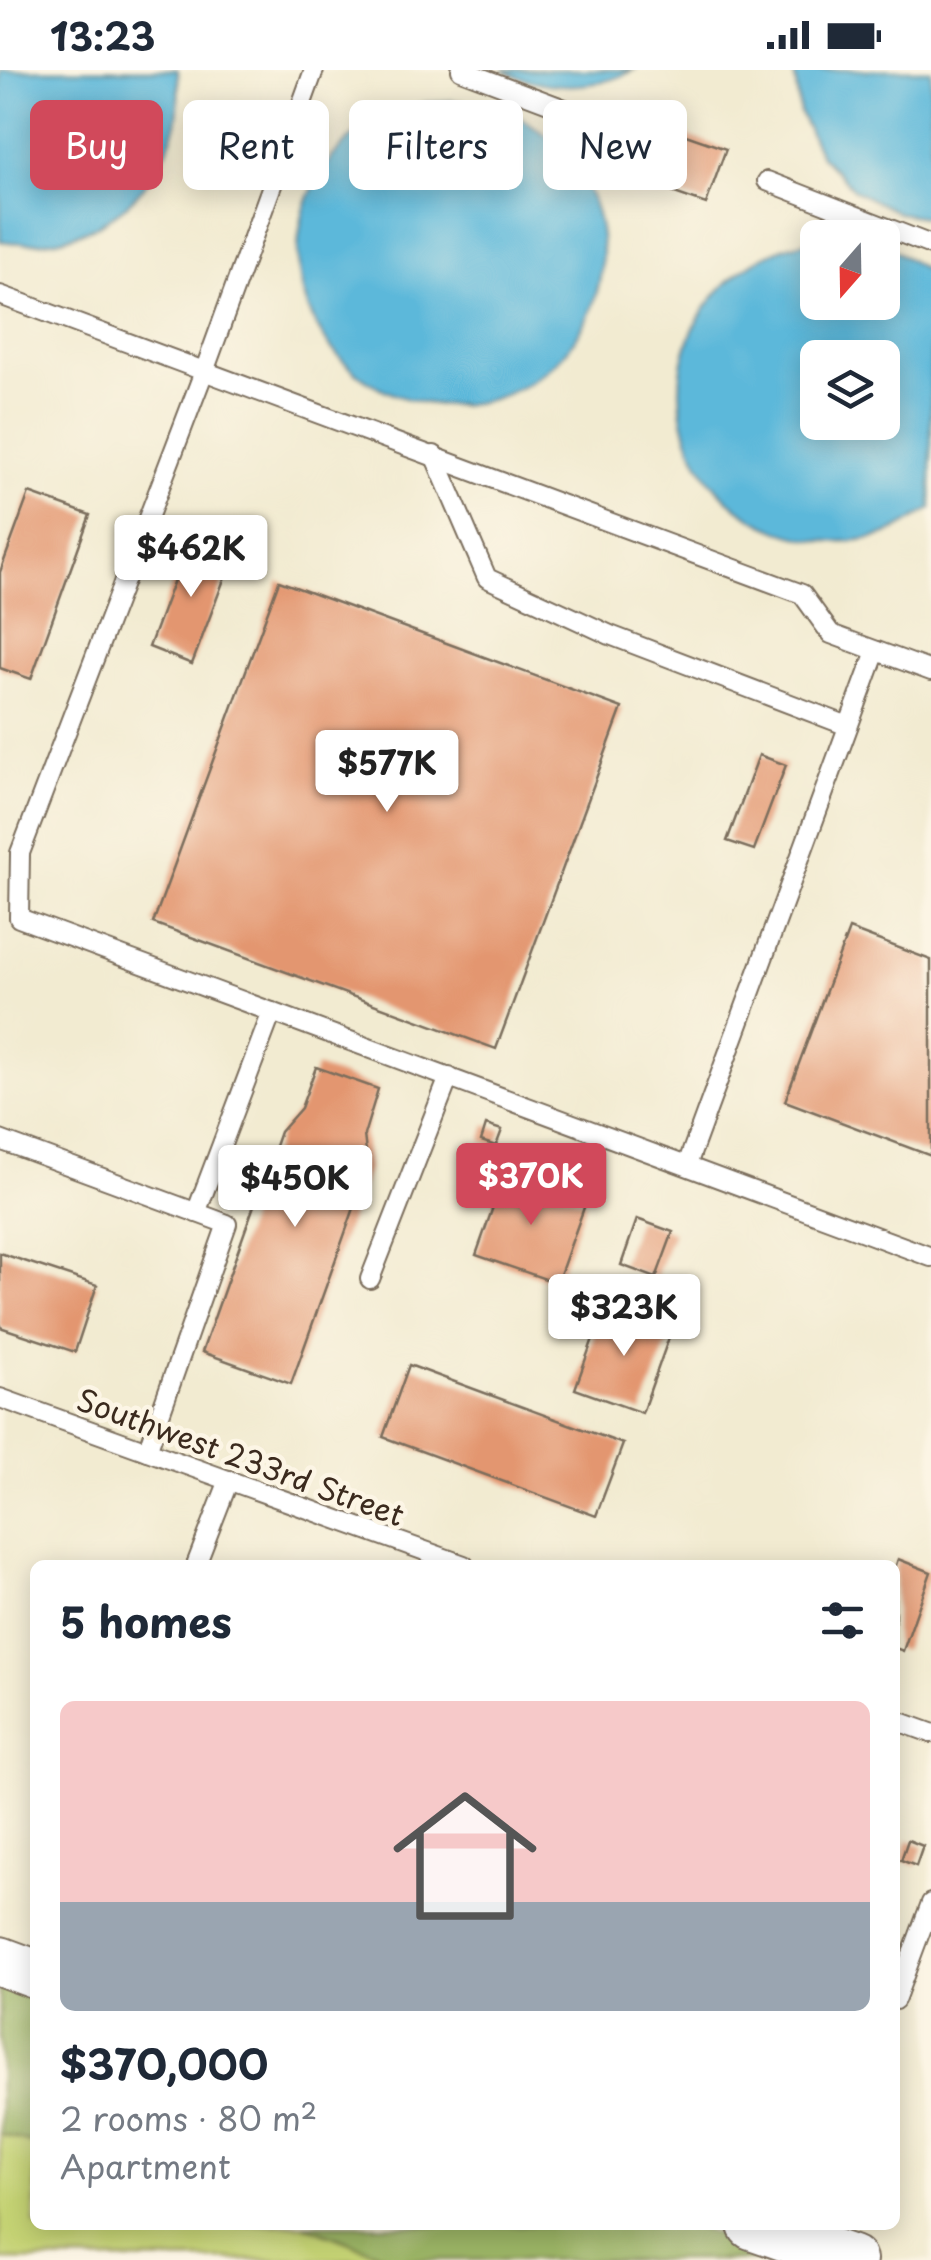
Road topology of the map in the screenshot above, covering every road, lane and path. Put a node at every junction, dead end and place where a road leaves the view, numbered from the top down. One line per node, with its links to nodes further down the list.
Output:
1 (314, 70): 7 (lane)
2 (461, 70): 3 (lane)
3 (543, 101)
4 (767, 181): 5 (lane)
5 (931, 245)
6 (0, 295): 7 (lane)
7 (205, 369): 8 (lane); 12 (lane)
8 (434, 455): 9 (lane); 11 (lane)
9 (876, 650): 10 (lane); 11 (lane)
10 (931, 672)
11 (848, 726): 15 (lane)
12 (272, 1012): 13 (lane); 16 (lane)
13 (449, 1077): 15 (lane); 18 (lane)
14 (0, 1140): 16 (lane)
15 (687, 1165): 17 (lane)
16 (196, 1212): 20 (lane)
17 (931, 1257)
18 (370, 1279)
19 (0, 1398): 20 (lane, Southwest 233rd Street)
20 (147, 1451): 21 (lane, Southwest 233rd Street)
21 (229, 1480): 22 (lane); 23 (lane, Southwest 233rd Street)
22 (198, 1560)
23 (450, 1560)
24 (900, 1722): 25 (lane)
25 (931, 1733)
26 (931, 1904): 29 (lane)
27 (0, 1962): 28 (street)
28 (30, 1972)
29 (900, 1987)
30 (766, 2230): 31 (street)
31 (852, 2260)

